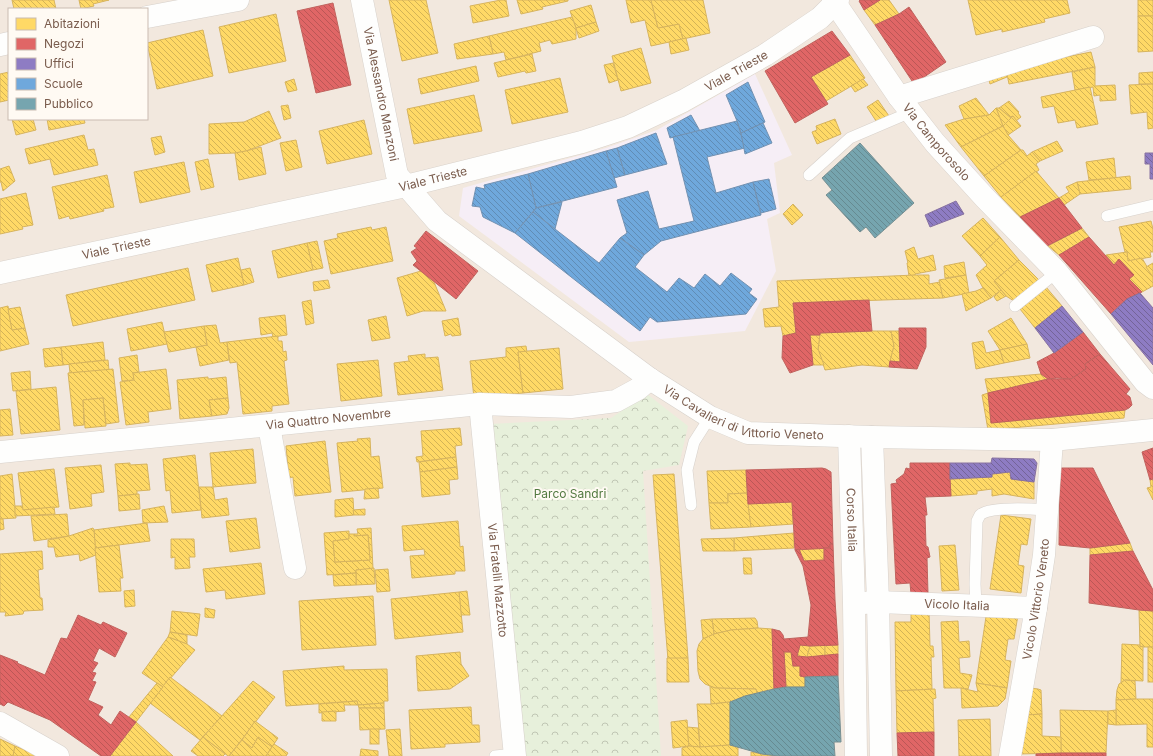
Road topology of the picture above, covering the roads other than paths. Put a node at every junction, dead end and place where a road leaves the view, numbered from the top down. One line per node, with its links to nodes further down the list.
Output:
1 (238, 0): 4 (street)
2 (362, 0): 8 (street, Via Alessandro Manzoni)
3 (835, 1): 6 (street, Via Camporosolo); 8 (street, Viale Trieste)
4 (148, 17)
5 (1092, 37): 6 (street)
6 (905, 104): 7 (lane); 11 (street, Via Camporosolo)
7 (809, 175)
8 (406, 186): 12 (street, Viale Trieste); 14 (street, Via Cavalieri di Vittorio Veneto)
9 (1153, 205): 10 (lane)
10 (1107, 216)
11 (1057, 272): 13 (lane); 15 (street, Via Camporosolo)
12 (0, 273)
13 (1015, 306)
14 (650, 378): 16 (street, Via Quattro Novembre); 17 (street, Via Cavalieri di Vittorio Veneto)
15 (1153, 388)
16 (480, 404): 18 (street, Via Quattro Novembre); 34 (street, Via Fratelli Mazzotto)
17 (710, 417): 20 (street, Via Cavalieri di Vittorio Veneto); 24 (lane)
18 (269, 426): 23 (street, Via Quattro Novembre); 26 (street)
19 (1153, 429): 22 (street, Via Cavalieri di Vittorio Veneto)
20 (849, 436): 21 (street, Via Cavalieri di Vittorio Veneto); 28 (street, Corso Italia)
21 (872, 437): 22 (street, Via Cavalieri di Vittorio Veneto); 27 (street, Corso Italia)
22 (1052, 440): 25 (street, Vicolo Vittorio Veneto)
23 (0, 452)
24 (691, 504)
25 (1046, 510): 29 (lane); 30 (street, Vicolo Vittorio Veneto)
26 (295, 568)
27 (878, 602): 28 (street); 29 (street, Vicolo Italia); 31 (street, Corso Italia)
28 (854, 603): 32 (street, Corso Italia)
29 (976, 606): 30 (street, Vicolo Italia)
30 (1036, 608): 38 (street, Vicolo Vittorio Veneto)
31 (880, 722): 32 (street); 37 (street, Corso Italia)
32 (857, 723): 36 (street, Corso Italia)
33 (0, 724): 35 (street)
34 (508, 755)
35 (58, 756)
36 (856, 756)
37 (881, 756)
38 (1010, 756)

